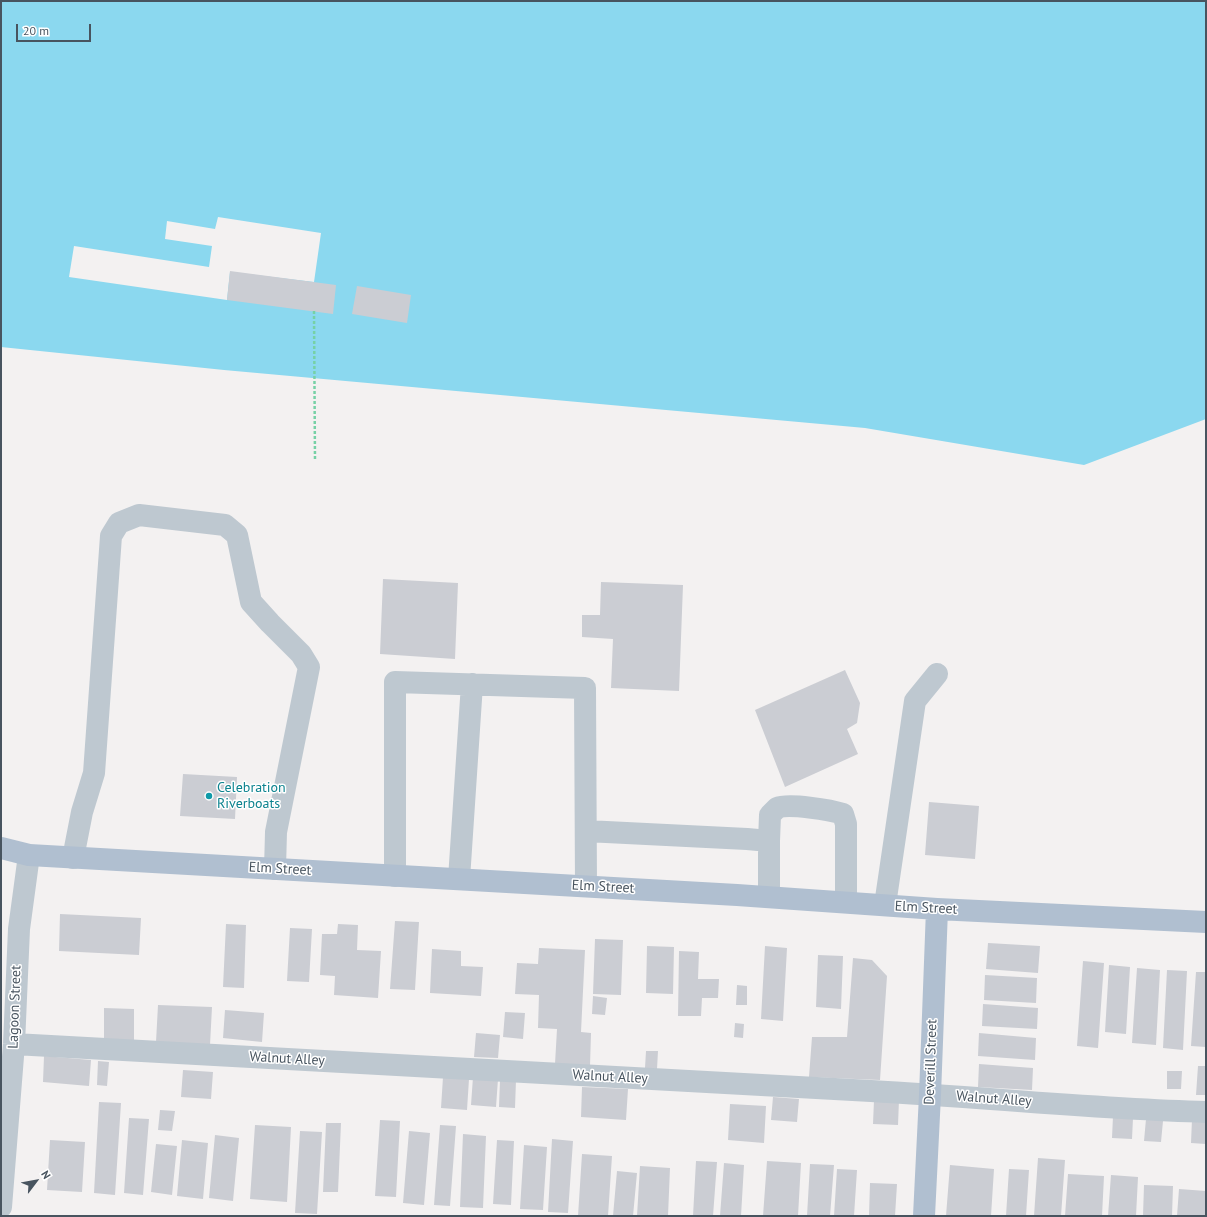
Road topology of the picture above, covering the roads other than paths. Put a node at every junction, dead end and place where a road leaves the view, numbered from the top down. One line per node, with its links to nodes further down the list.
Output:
1 (937, 674): 14 (street)
2 (472, 684): 3 (street); 9 (street); 10 (street)
3 (586, 831): 4 (street); 11 (street)
4 (769, 841): 12 (street); 13 (street)
5 (1, 848): 6 (main road, Elm Street)
6 (29, 855): 7 (main road, Elm Street); 17 (street, Lagoon Street)
7 (73, 858): 8 (main road, Elm Street); 8 (street)
8 (275, 869): 9 (main road, Elm Street)
9 (394, 876): 10 (main road, Elm Street)
10 (459, 880): 11 (main road, Elm Street)
11 (586, 886): 12 (main road, Elm Street)
12 (769, 897): 13 (main road, Elm Street)
13 (846, 902): 14 (main road, Elm Street)
14 (885, 905): 15 (main road, Elm Street)
15 (937, 909): 16 (main road, Elm Street); 18 (main road, Deverill Street)
16 (1206, 922)
17 (14, 1044): 18 (street, Walnut Alley); 20 (street, Lagoon Street)
18 (930, 1095): 19 (street, Walnut Alley); 21 (main road, Deverill Street)
19 (1206, 1112)
20 (1, 1207)
21 (924, 1216)

